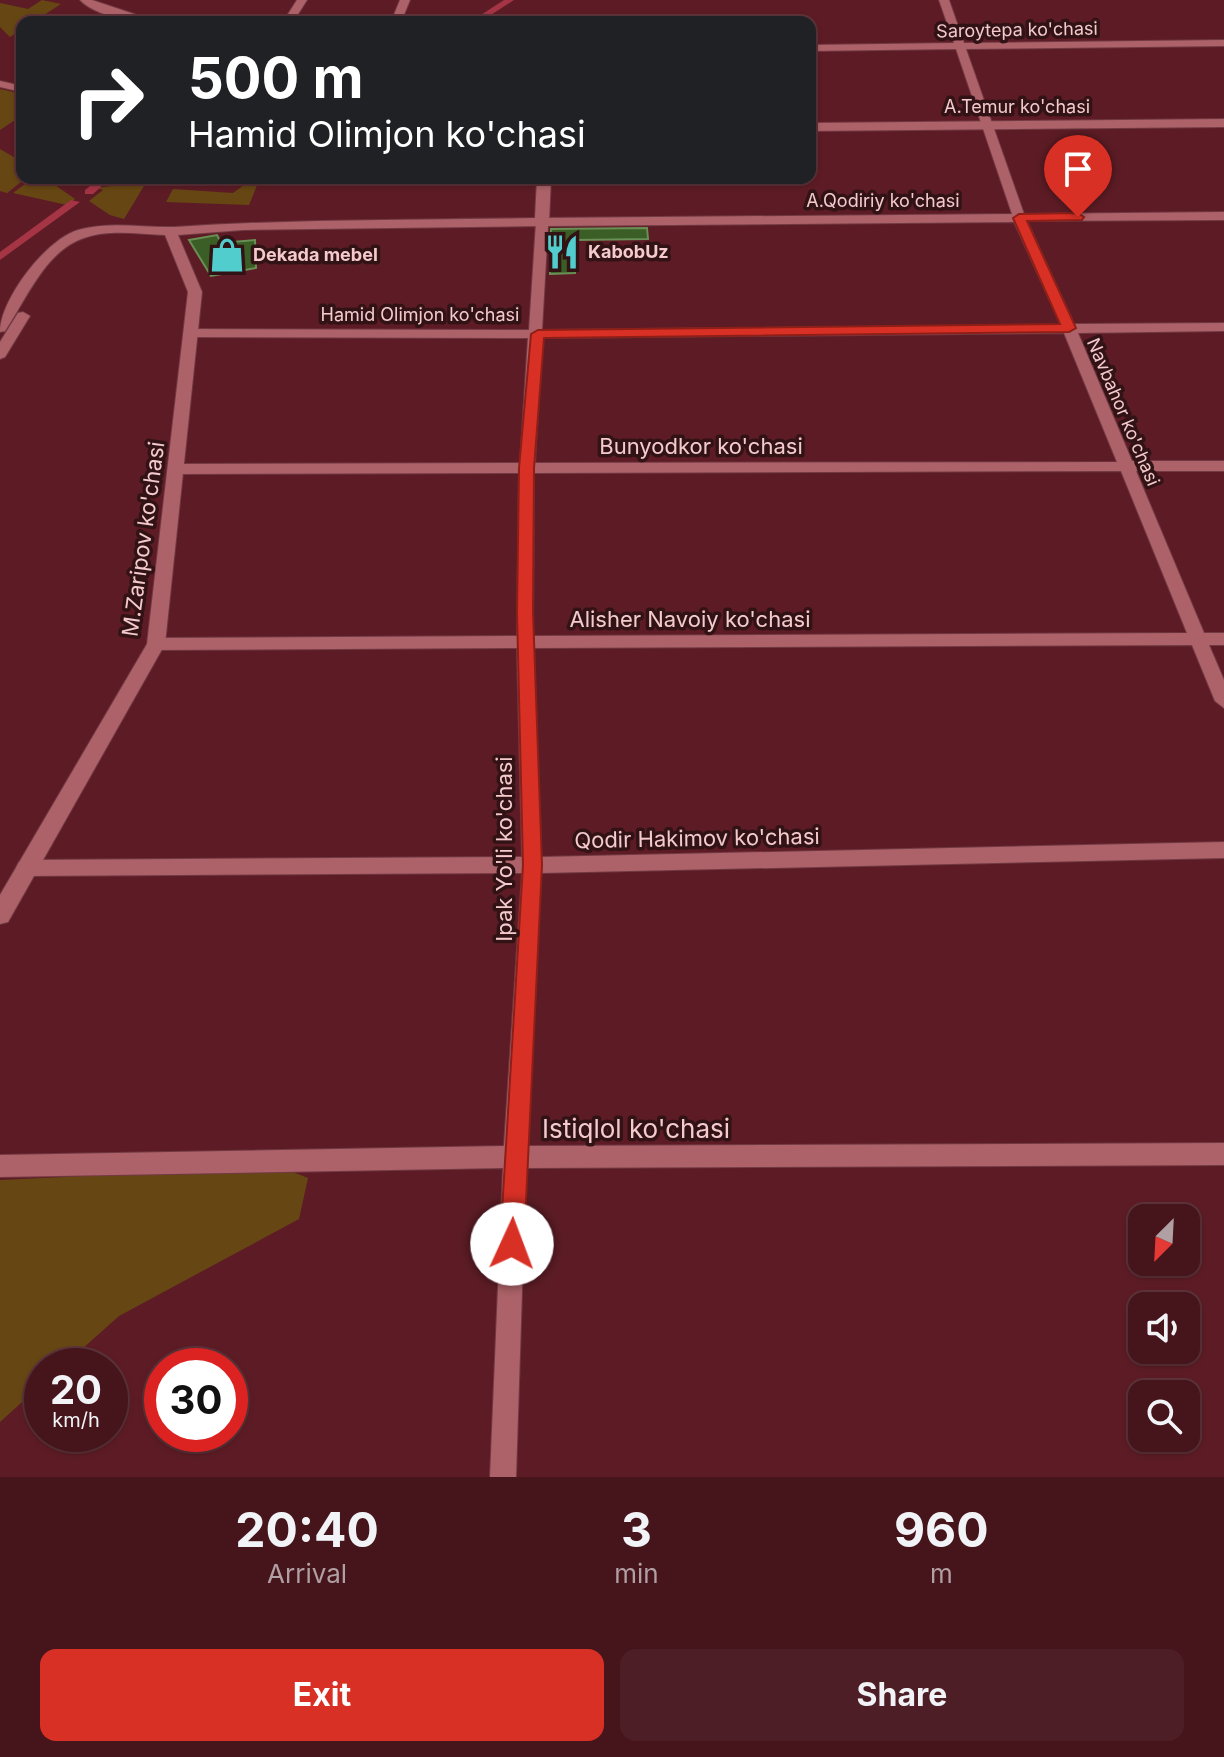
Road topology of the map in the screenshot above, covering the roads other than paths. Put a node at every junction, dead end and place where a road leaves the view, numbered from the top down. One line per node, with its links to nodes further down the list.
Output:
1 (944, 0): 5 (street, Navbahor ko'chasi)
2 (86, 1): 3 (street)
3 (133, 16)
4 (1224, 43): 5 (street, Saroytepa ko'chasi)
5 (962, 46): 6 (street, Saroytepa ko'chasi); 8 (street, Navbahor ko'chasi)
6 (816, 48)
7 (1224, 123): 8 (street, A.Temur ko'chasi)
8 (985, 125): 9 (street, A.Temur ko'chasi); 12 (street, Navbahor ko'chasi)
9 (816, 127)
10 (544, 184): 13 (street)
11 (1224, 216): 12 (street, A.Qodiriy ko'chasi)
12 (1019, 218): 13 (street, A.Qodiriy ko'chasi); 18 (street, Navbahor ko'chasi)
13 (542, 222): 14 (street); 20 (street, Ipak Yo'li ko'chasi)
14 (170, 231): 15 (street); 19 (street, M.Zaripov ko'chasi)
15 (60, 246): 17 (street); 21 (street)
16 (1224, 327): 18 (street, Hamid Olimjon ko'chasi)
17 (0, 328)
18 (1069, 328): 20 (street, Hamid Olimjon ko'chasi); 23 (street, Navbahor ko'chasi)
19 (192, 333): 20 (street, Hamid Olimjon ko'chasi); 25 (street, M.Zaripov ko'chasi)
20 (538, 334): 24 (street, Ipak Yo'li ko'chasi)
21 (0, 354)
22 (1224, 466): 23 (street, Bunyodkor ko'chasi)
23 (1127, 467): 24 (street, Bunyodkor ko'chasi); 27 (street, Navbahor ko'chasi)
24 (527, 468): 25 (street, Bunyodkor ko'chasi); 28 (street, Ipak Yo'li ko'chasi)
25 (178, 469): 29 (street, M.Zaripov ko'chasi)
26 (1224, 639): 27 (street, Alisher Navoiy ko'chasi)
27 (1199, 640): 28 (street, Alisher Navoiy ko'chasi); 30 (street, Navbahor ko'chasi)
28 (525, 641): 29 (street, Alisher Navoiy ko'chasi); 32 (street, Ipak Yo'li ko'chasi)
29 (156, 644): 33 (street, M.Zaripov ko'chasi)
30 (1224, 701)
31 (1224, 850): 32 (street, Qodir Hakimov ko'chasi)
32 (532, 865): 33 (street, Qodir Hakimov ko'chasi); 36 (street, Ipak Yo'li ko'chasi)
33 (26, 868): 34 (street, M.Zaripov ko'chasi)
34 (0, 915)
35 (1224, 1154): 36 (street, Istiqlol ko'chasi)
36 (515, 1157): 37 (street, Istiqlol ko'chasi); 38 (street, Ipak Yo'li ko'chasi)
37 (0, 1166)
38 (503, 1477)

